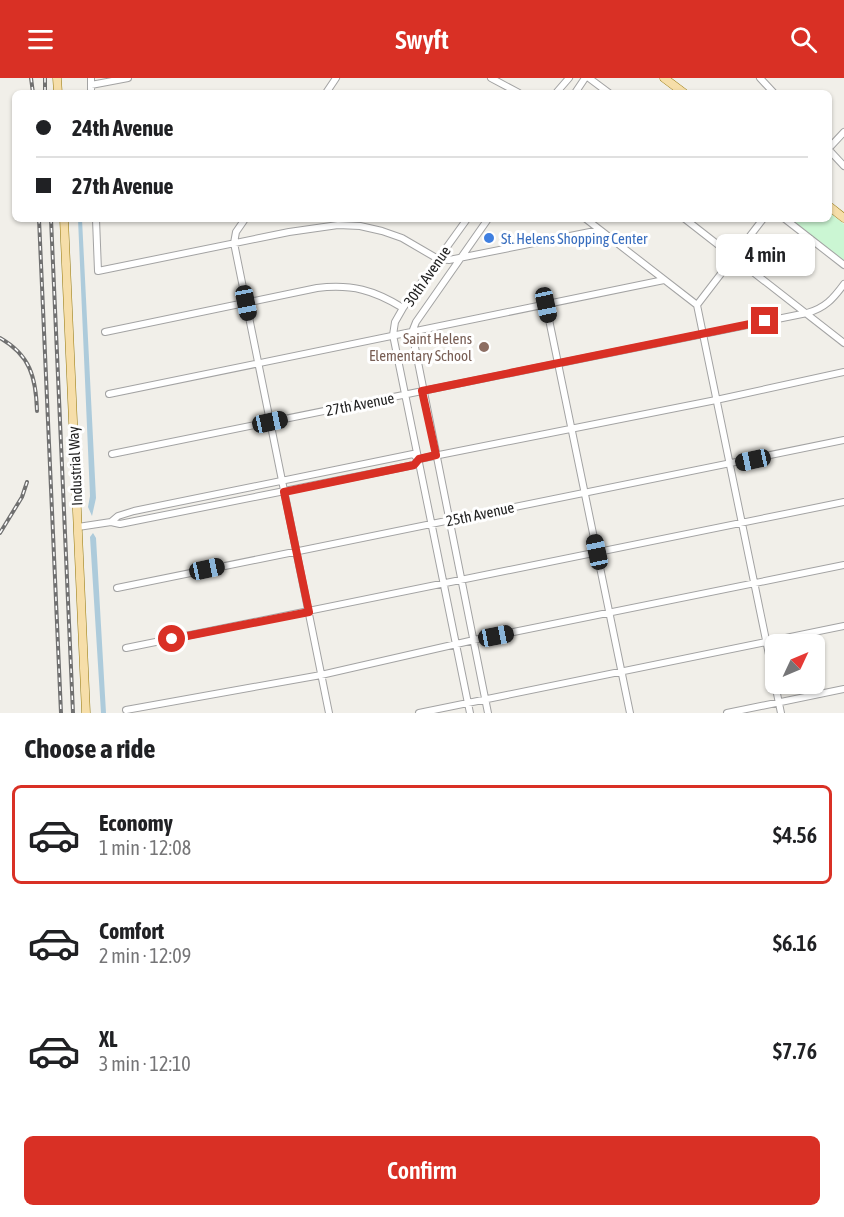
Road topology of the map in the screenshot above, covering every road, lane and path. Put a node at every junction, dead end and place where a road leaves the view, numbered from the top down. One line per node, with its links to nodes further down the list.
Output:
1 (128, 78): 7 (street)
2 (491, 78): 8 (street)
3 (569, 78): 9 (street)
4 (587, 78): 10 (street); 11 (street)
5 (664, 78): 12 (main road)
6 (760, 78): 13 (street)
7 (91, 81)
8 (513, 90)
9 (559, 90)
10 (577, 90)
11 (605, 90)
12 (680, 90)
13 (771, 90)
14 (844, 132): 15 (street)
15 (832, 147)
16 (832, 151): 17 (street)
17 (844, 166)
18 (832, 209): 19 (main road)
19 (844, 218)
20 (64, 222): 69 (main road, Industrial Way)
21 (96, 222): 30 (street)
22 (242, 222): 30 (street)
23 (465, 222): 33 (street, 30th Avenue)
24 (486, 222): 32 (street, 30th Avenue)
25 (590, 222): 29 (street)
26 (689, 222): 31 (street)
27 (761, 222): 31 (street)
28 (788, 222): 34 (street)
29 (600, 230): 32 (street); 35 (street)
30 (234, 243): 33 (street); 37 (street)
31 (734, 257): 39 (street); 41 (street)
32 (461, 258): 33 (street); 43 (street, 30th Avenue)
33 (438, 259): 40 (street, 30th Avenue)
34 (844, 265)
35 (664, 280): 38 (street); 39 (street)
36 (844, 284): 41 (street, 27th Avenue)
37 (246, 303): 40 (street); 42 (street); 47 (street)
38 (546, 305): 43 (street); 48 (street)
39 (697, 305): 44 (street)
40 (403, 309): 45 (street, 30th Avenue)
41 (807, 313): 44 (street, 27th Avenue); 46 (street)
42 (105, 332)
43 (412, 332): 45 (street); 50 (street)
44 (703, 334): 48 (street, 27th Avenue); 53 (street)
45 (393, 335): 47 (street); 52 (street)
46 (844, 343)
47 (257, 363): 51 (street); 54 (street)
48 (558, 363): 50 (street, 27th Avenue); 55 (street)
49 (844, 372): 53 (street)
50 (422, 391): 52 (street, 27th Avenue); 58 (street)
51 (109, 394)
52 (406, 394): 54 (street, 27th Avenue); 59 (street)
53 (716, 400): 55 (street); 60 (street)
54 (270, 422): 57 (street, 27th Avenue); 61 (street)
55 (572, 428): 58 (street); 63 (street)
56 (844, 440): 60 (street, 25th Avenue)
57 (112, 454)
58 (436, 455): 59 (street); 65 (street)
59 (419, 459): 61 (street); 62 (street); 67 (street)
60 (730, 465): 63 (street, 25th Avenue); 68 (street)
61 (281, 482): 62 (street); 66 (street)
62 (284, 492): 66 (street); 70 (street)
63 (585, 492): 65 (street, 25th Avenue); 71 (street)
64 (844, 502): 68 (street)
65 (449, 520): 67 (street, 25th Avenue); 73 (street)
66 (111, 522): 69 (street)
67 (432, 524): 70 (street, 25th Avenue); 74 (street)
68 (742, 524): 71 (street); 75 (street)
69 (78, 527): 93 (main road, Industrial Way)
70 (296, 551): 76 (street, 25th Avenue); 77 (street)
71 (597, 552): 73 (street); 78 (street)
72 (844, 565): 75 (street)
73 (461, 579): 74 (street); 81 (street)
74 (443, 583): 77 (street); 83 (street)
75 (753, 585): 78 (street); 82 (street)
76 (117, 588)
77 (309, 612): 84 (street); 86 (street)
78 (610, 613): 81 (street); 85 (street)
79 (844, 626): 80 (street)
80 (807, 634)
81 (474, 640): 83 (street); 89 (street)
82 (765, 643): 85 (street)
83 (456, 644): 86 (street); 91 (street)
84 (126, 648)
85 (621, 673): 89 (street); 98 (street)
86 (321, 675): 92 (street); 94 (street)
87 (844, 688): 90 (street)
88 (776, 694): 90 (street)
89 (486, 699): 91 (street); 97 (street)
90 (778, 702): 99 (street); 100 (street)
91 (468, 703): 95 (street); 96 (street)
92 (126, 710)
93 (86, 713)
94 (329, 713)
95 (418, 713)
96 (470, 713)
97 (488, 713)
98 (630, 713)
99 (728, 713)
100 (781, 713)

